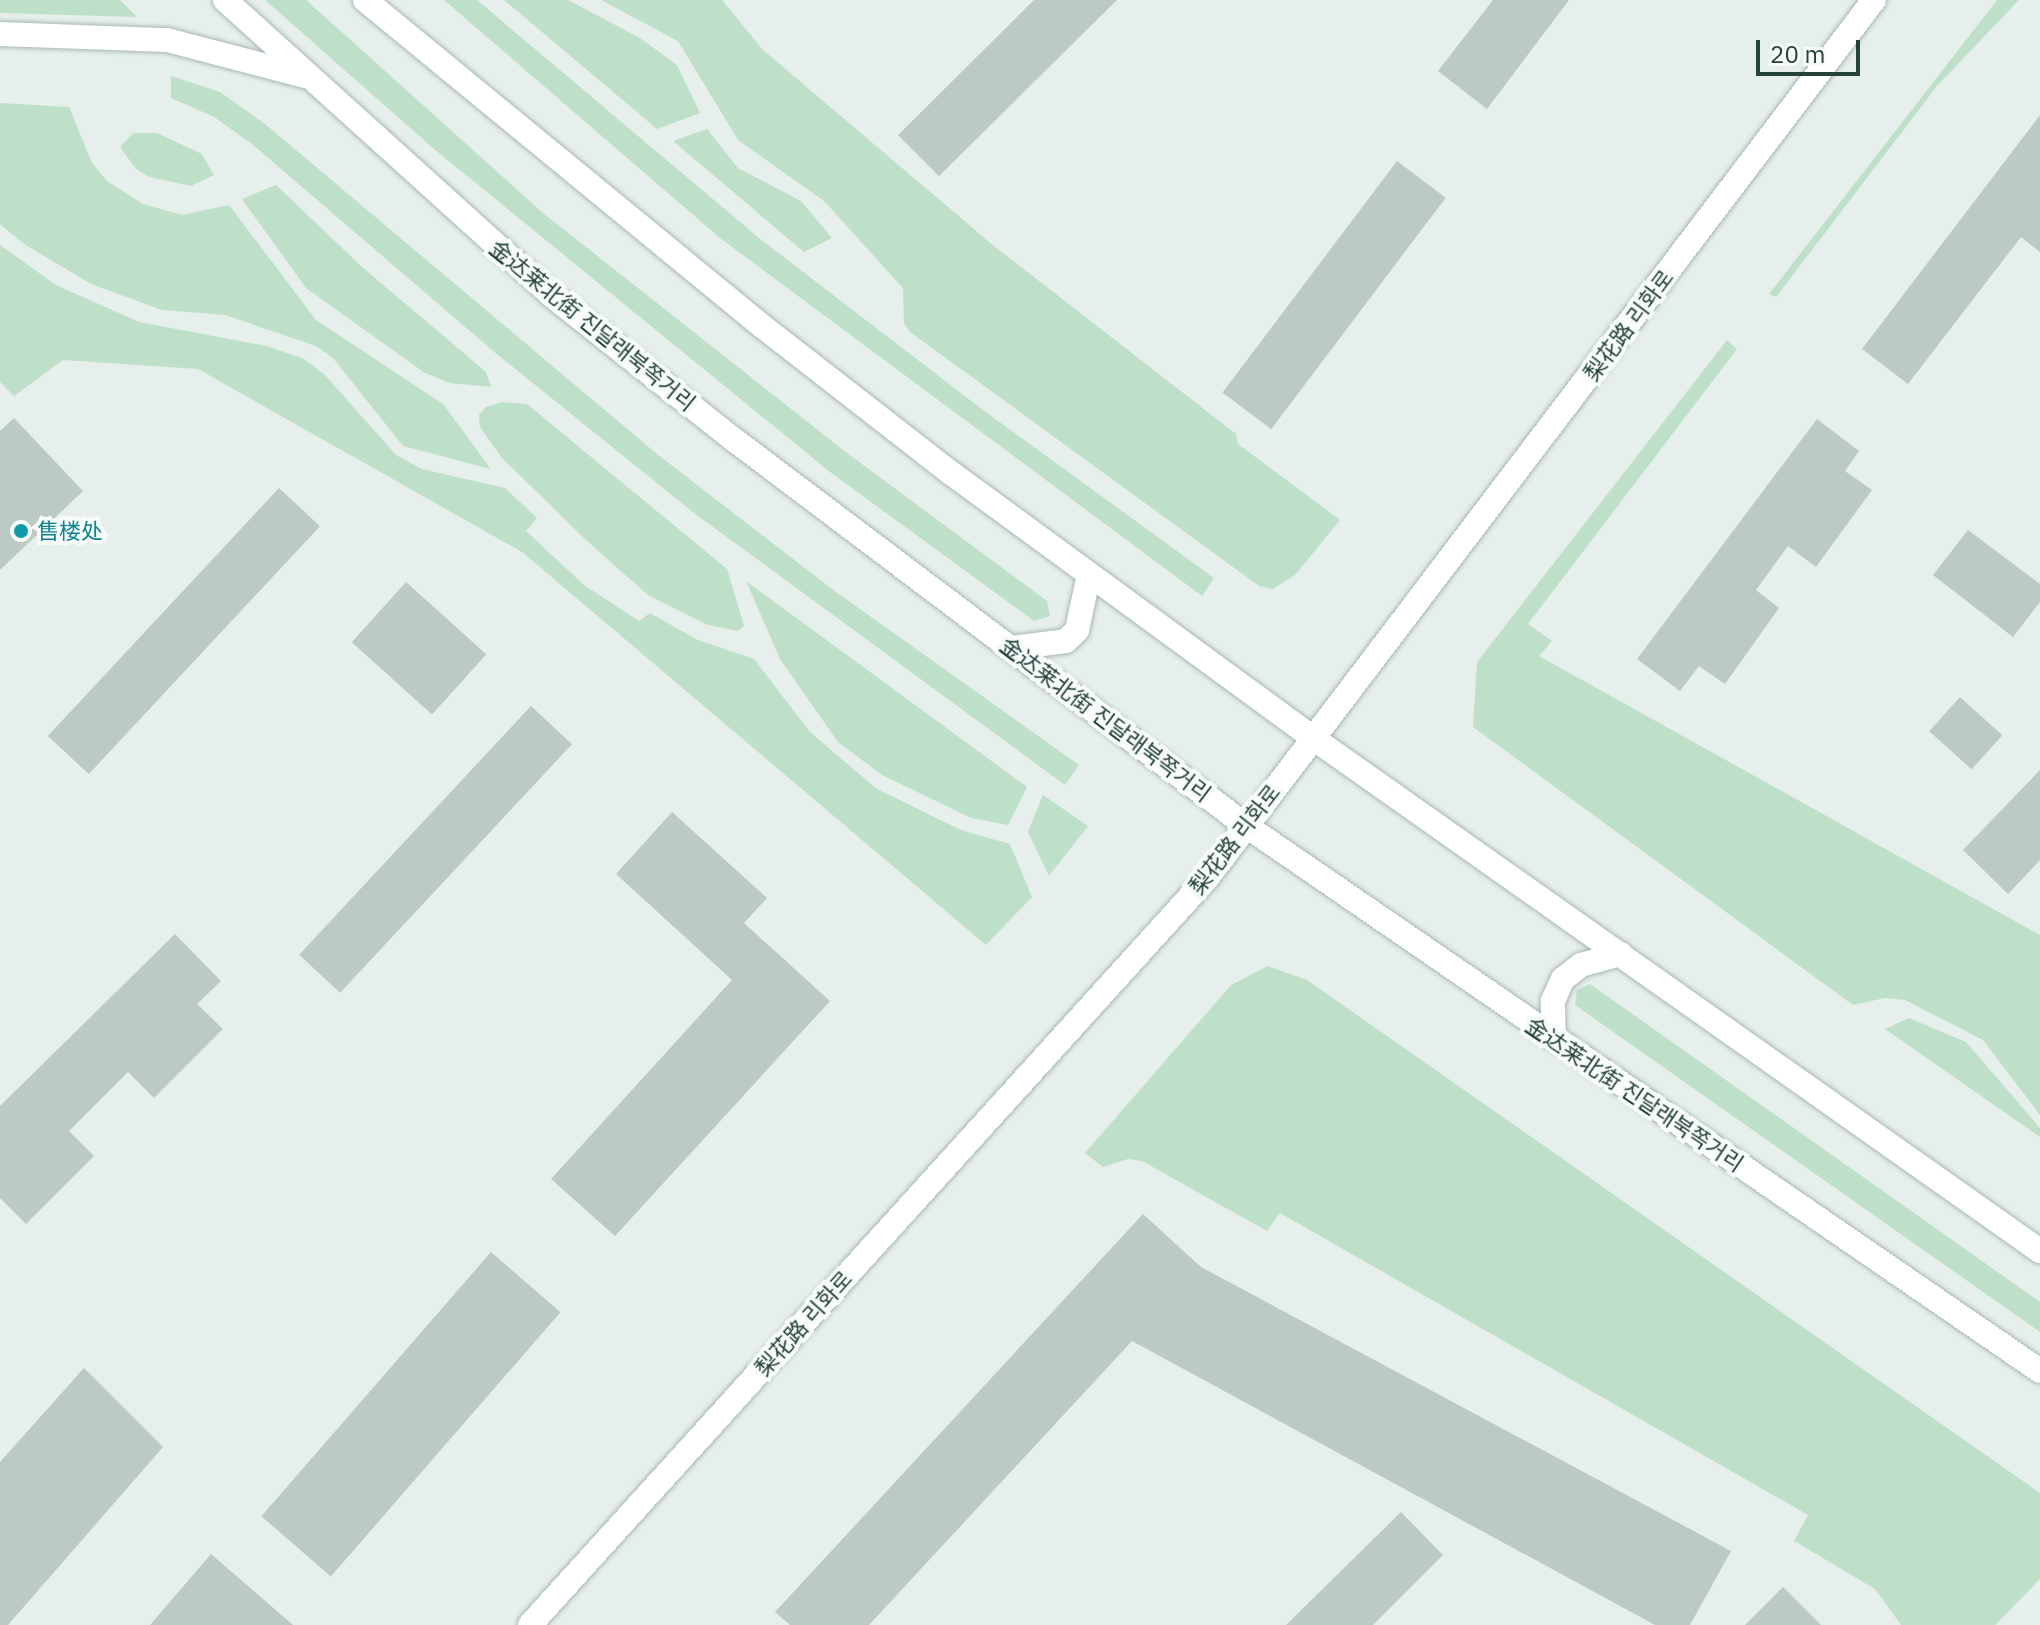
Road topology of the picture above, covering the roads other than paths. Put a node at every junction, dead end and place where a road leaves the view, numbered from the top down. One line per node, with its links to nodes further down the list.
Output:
1 (225, 0): 5 (main road, 金达莱北街 진달래북쪽거리)
2 (365, 0): 6 (main road)
3 (1874, 0): 8 (main road, 梨花路 리화로)
4 (0, 34): 5 (main road)
5 (308, 77): 7 (main road, 金达莱北街 진달래북쪽거리)
6 (1089, 574): 7 (main road); 8 (main road)
7 (1012, 648): 9 (main road, 金达莱北街 진달래북쪽거리)
8 (1313, 738): 9 (main road, 梨花路 리화로); 10 (main road)
9 (1245, 825): 11 (main road, 金达莱北街 진달래북쪽거리); 14 (main road, 梨花路 리화로)
10 (1620, 954): 11 (main road); 12 (main road)
11 (1554, 1039): 13 (main road, 金达莱北街 진달래북쪽거리)
12 (2040, 1251)
13 (2040, 1371)
14 (530, 1625)

